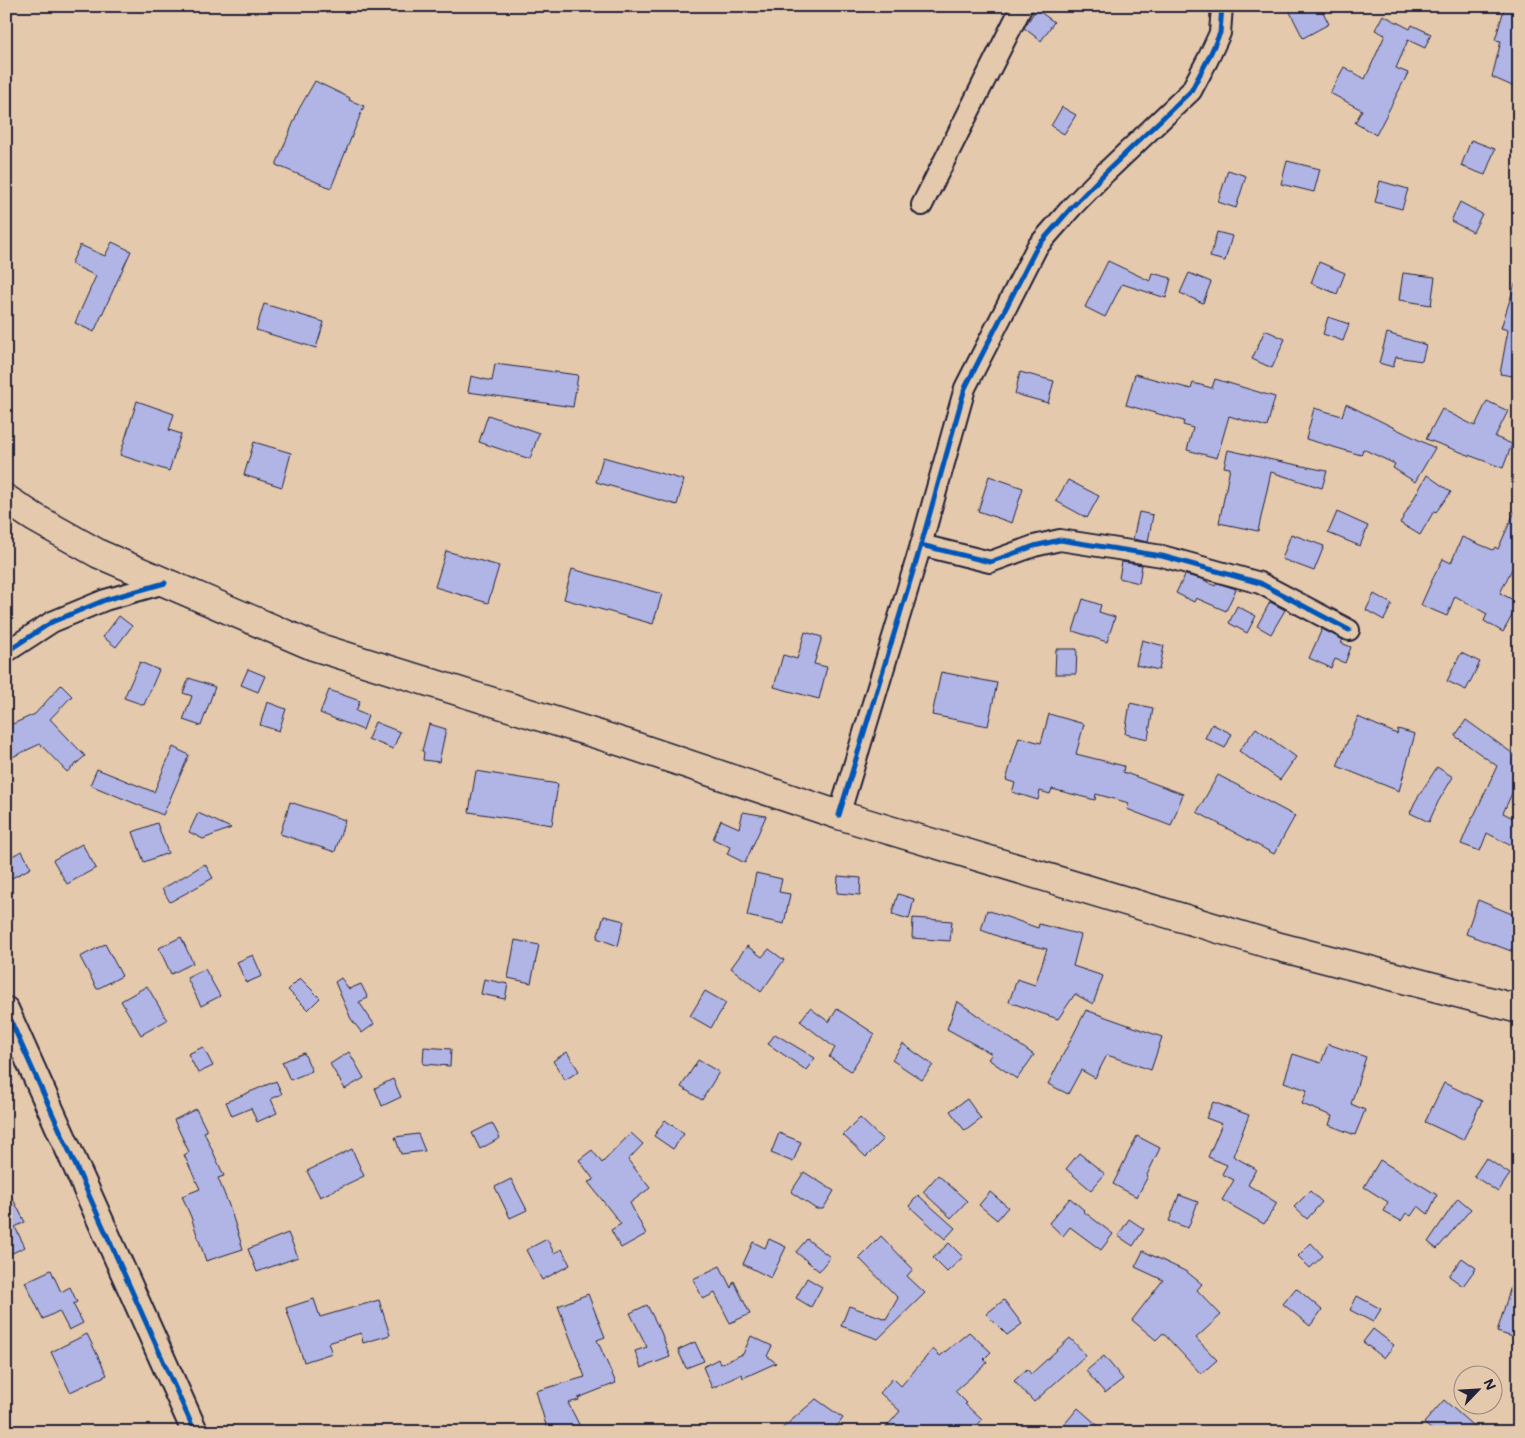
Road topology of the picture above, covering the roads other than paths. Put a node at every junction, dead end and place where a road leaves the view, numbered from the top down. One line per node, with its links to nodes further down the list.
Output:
1 (1022, 6): 3 (street)
2 (1222, 6): 5 (street)
3 (922, 205)
4 (6, 500): 6 (main road)
5 (921, 546): 7 (street); 9 (street)
6 (165, 583): 8 (street); 9 (main road)
7 (1349, 630)
8 (6, 652)
9 (840, 815): 10 (main road)
10 (1519, 1009)
11 (6, 1010): 12 (street)
12 (195, 1432)

